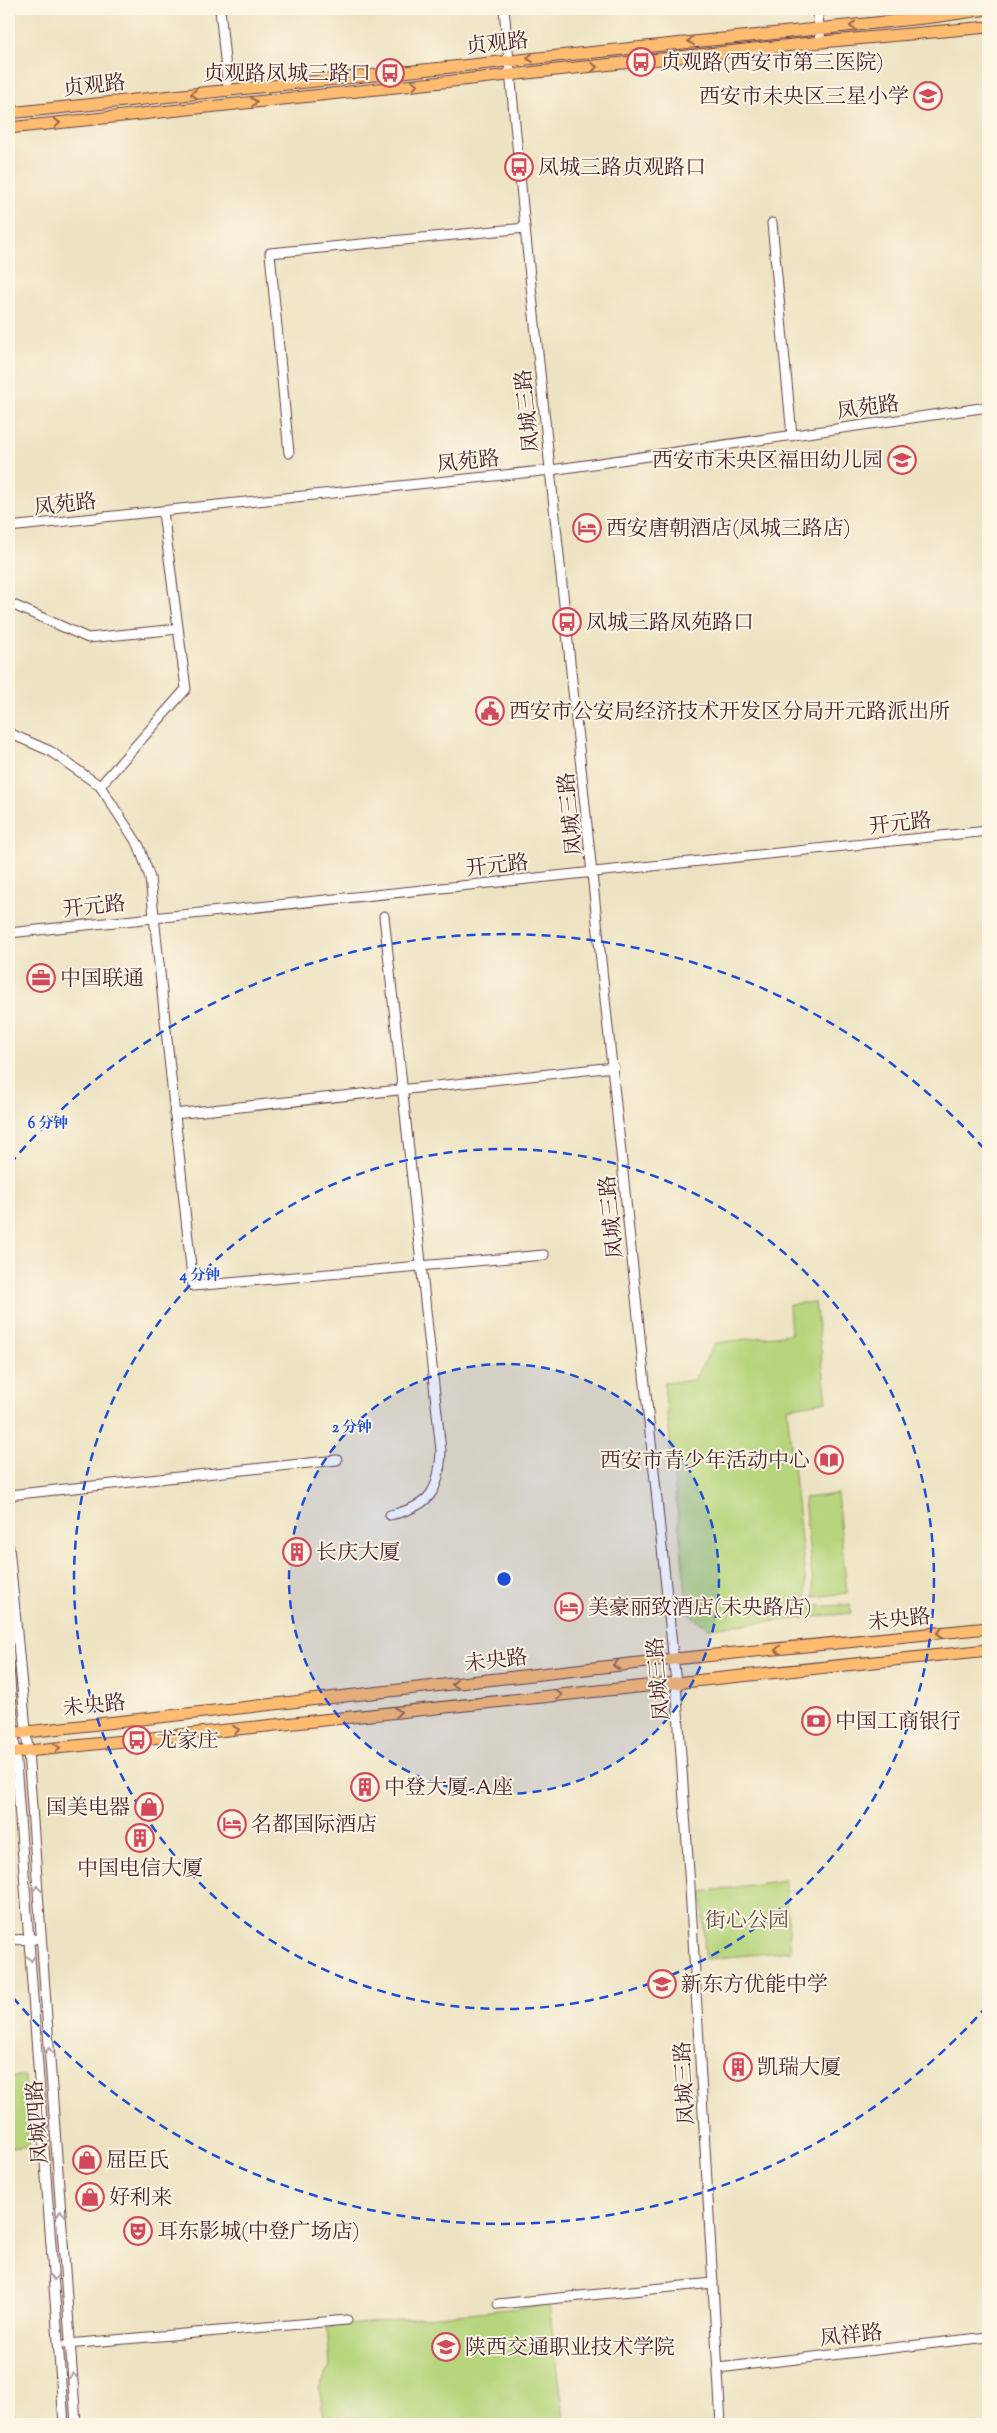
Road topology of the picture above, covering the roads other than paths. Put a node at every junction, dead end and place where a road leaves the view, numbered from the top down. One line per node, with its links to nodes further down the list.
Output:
1 (220, 9): 10 (street)
2 (504, 9): 8 (street, 凤城三路)
3 (817, 9): 6 (street)
4 (988, 9): 6 (main road, 贞观路, one-way to 6)
5 (988, 27): 7 (main road, 贞观路)
6 (819, 29): 7 (street); 8 (main road, 贞观路, one-way to 8)
7 (821, 42): 9 (main road, 贞观路, one-way to 7)
8 (510, 60): 9 (street, 凤城三路); 10 (main road, 贞观路)
9 (511, 76): 12 (main road, 贞观路, one-way to 9); 14 (street, 凤城三路)
10 (228, 90): 11 (main road, 贞观路, one-way to 11)
11 (9, 113)
12 (9, 128)
13 (772, 223): 16 (street)
14 (525, 228): 17 (street); 18 (street, 凤城三路)
15 (988, 407): 16 (street, 凤苑路)
16 (792, 436): 18 (street, 凤苑路)
17 (289, 453)
18 (551, 470): 19 (street, 凤苑路); 26 (street, 凤城三路)
19 (163, 512): 20 (street, 凤苑路); 22 (street)
20 (9, 527)
21 (9, 603): 22 (street)
22 (178, 629): 24 (street)
23 (9, 733): 24 (street)
24 (100, 786): 28 (street)
25 (988, 831): 26 (street, 开元路)
26 (593, 872): 28 (street, 开元路); 30 (street, 凤城三路)
27 (384, 916): 31 (street)
28 (155, 918): 29 (street, 开元路); 32 (street)
29 (9, 933)
30 (614, 1067): 31 (street); 41 (street, 凤城三路)
31 (403, 1089): 32 (street); 34 (street)
32 (174, 1114): 34 (street)
33 (544, 1255): 34 (street)
34 (422, 1265): 37 (street)
35 (337, 1460): 36 (street)
36 (9, 1495)
37 (390, 1515)
38 (9, 1548): 44 (street, 凤城四路)
39 (988, 1628): 41 (main road, 未央路, one-way to 41)
40 (988, 1650): 43 (main road, 未央路)
41 (674, 1659): 43 (street, 凤城三路); 44 (main road, 未央路, one-way to 44)
42 (9, 1666): 44 (street, 凤城四路)
43 (676, 1682): 45 (main road, 未央路, one-way to 43); 49 (street, 凤城三路)
44 (16, 1733): 45 (street, 凤城四路)
45 (18, 1752): 46 (street, 凤城四路); 47 (street, 凤城四路, one-way to 45)
46 (29, 1939): 47 (street); 48 (street); 54 (street, 凤城四路, one-way to 54)
47 (40, 1939): 53 (street, 凤城四路, one-way to 47)
48 (9, 1940)
49 (713, 2283): 50 (street); 55 (street, 凤城三路)
50 (498, 2304)
51 (347, 2320): 53 (street)
52 (988, 2337): 55 (street, 凤祥路)
53 (71, 2343): 54 (street); 57 (street, 凤城四路, one-way to 53)
54 (59, 2344): 56 (street, 凤城四路)
55 (718, 2368): 58 (street, 凤城三路)
56 (64, 2424)
57 (76, 2424)
58 (721, 2424)

